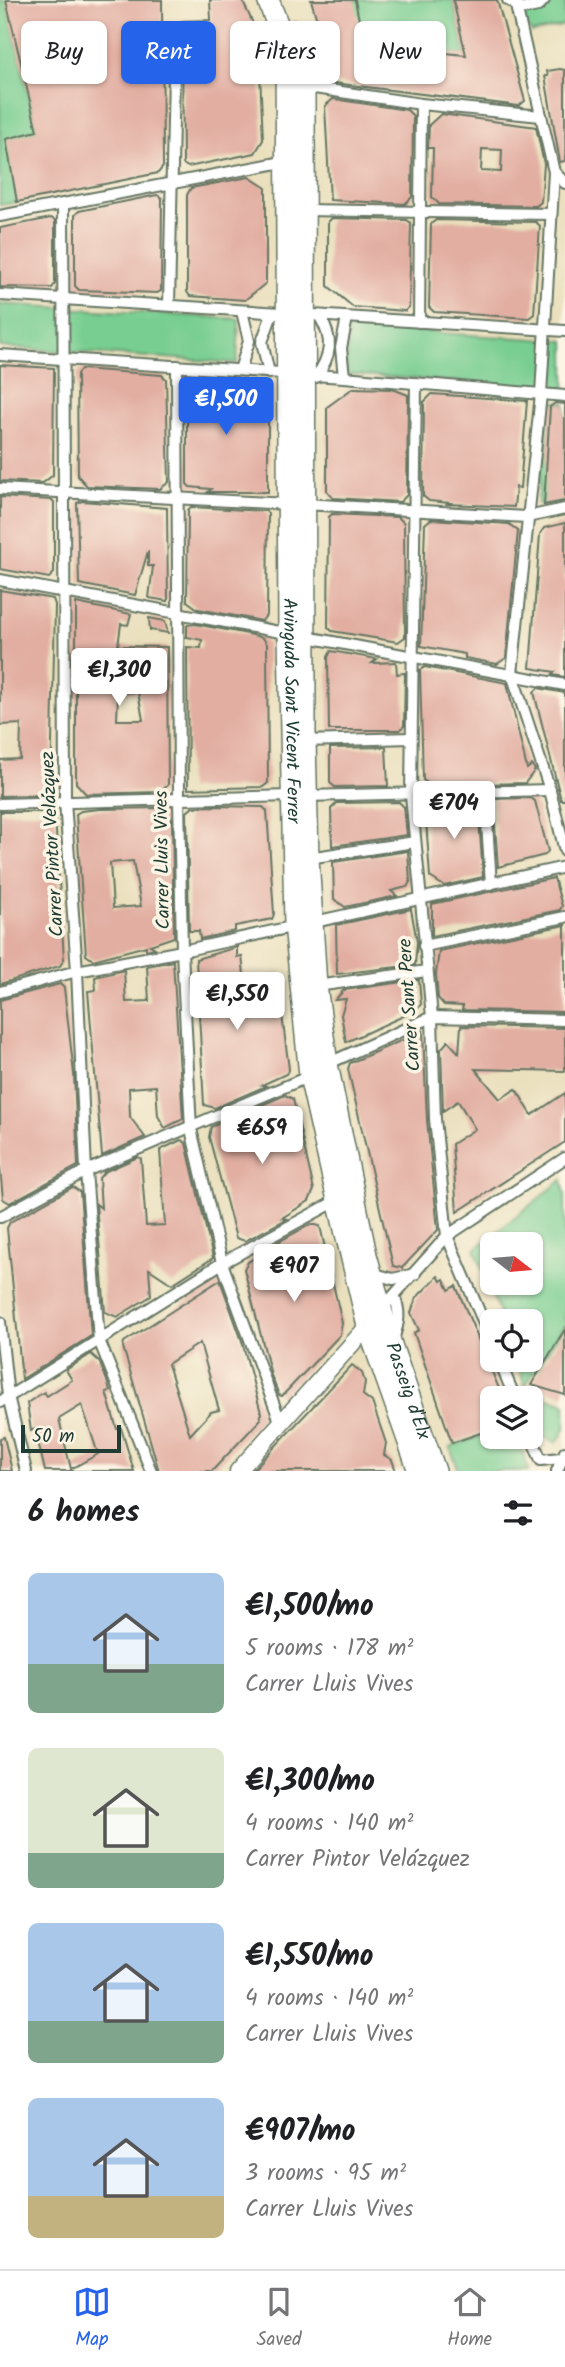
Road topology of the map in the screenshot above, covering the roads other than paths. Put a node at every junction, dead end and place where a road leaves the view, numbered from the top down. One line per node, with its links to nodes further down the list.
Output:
1 (268, 0): 6 (highway)
2 (284, 0): 6 (highway)
3 (544, 0): 4 (street)
4 (512, 3): 8 (street)
5 (174, 84): 11 (street)
6 (295, 86): 7 (street); 9 (highway, Avinguda Sant Vicent Ferrer); 14 (highway, Avinguda Sant Vicent Ferrer)
7 (421, 104): 8 (street); 15 (street)
8 (541, 116): 10 (street)
9 (288, 160): 11 (street); 22 (highway, Avinguda Sant Vicent Ferrer)
10 (554, 172): 12 (street); 16 (street)
11 (173, 183): 13 (street); 20 (street)
12 (565, 183)
13 (63, 204): 17 (street); 19 (street, Carrer Pintor Velázquez)
14 (304, 210): 15 (street); 22 (highway, Avinguda Sant Vicent Ferrer)
15 (419, 213): 16 (street); 24 (street)
16 (551, 214): 25 (street)
17 (0, 216)
18 (0, 295): 19 (street)
19 (64, 300): 20 (street); 28 (street, Carrer Pintor Velázquez)
20 (169, 305): 21 (street)
21 (242, 312): 22 (street); 30 (street)
22 (296, 315): 23 (street); 31 (highway, Avinguda Sant Vicent Ferrer); 31 (street)
23 (347, 318): 24 (street); 32 (street)
24 (419, 322): 25 (street)
25 (545, 330): 26 (street); 34 (street)
26 (565, 331)
27 (0, 355): 28 (street)
28 (65, 358): 29 (street); 37 (street, Carrer Pintor Velázquez)
29 (177, 366): 30 (street); 38 (street, Carrer Lluis Vives)
30 (240, 370): 31 (street)
31 (294, 375): 32 (street); 39 (highway, Avinguda Sant Vicent Ferrer)
32 (345, 377): 33 (street)
33 (416, 383): 34 (street); 41 (street, Carrer Sant Pere)
34 (541, 394): 35 (street); 42 (street)
35 (565, 396)
36 (0, 489): 37 (street)
37 (64, 490): 38 (street); 44 (street, Carrer Pintor Velázquez)
38 (176, 498): 39 (street); 45 (street, Carrer Lluis Vives)
39 (296, 504): 41 (street); 46 (highway, Avinguda Sant Vicent Ferrer)
40 (565, 509): 42 (street)
41 (415, 511): 42 (street); 47 (street, Carrer Sant Pere)
42 (527, 517): 48 (street)
43 (0, 580): 44 (street)
44 (65, 592): 45 (street); 57 (street, Carrer Pintor Velázquez)
45 (177, 613): 46 (street); 56 (street, Carrer Lluis Vives)
46 (297, 635): 47 (street); 51 (highway, Avinguda Sant Vicent Ferrer); 55 (highway, Avinguda Sant Vicent Ferrer)
47 (412, 656): 48 (street); 50 (street, Carrer Sant Pere)
48 (512, 674): 49 (street); 52 (street)
49 (565, 685)
50 (411, 738): 51 (street); 54 (street, Carrer Sant Pere)
51 (305, 741): 55 (highway, Avinguda Sant Vicent Ferrer)
52 (550, 790): 53 (street); 60 (street)
53 (485, 792): 54 (street); 63 (street)
54 (411, 794): 55 (street); 59 (street, Carrer Sant Pere)
55 (298, 796): 56 (street); 61 (highway, Avinguda Sant Vicent Ferrer); 66 (highway, Avinguda Sant Vicent Ferrer)
56 (179, 798): 57 (street); 68 (street, Carrer Lluis Vives)
57 (65, 801): 58 (street); 69 (street, Carrer Pintor Velázquez)
58 (0, 804)
59 (415, 842): 61 (street); 64 (street, Carrer Sant Pere)
60 (565, 850)
61 (308, 858): 66 (highway, Avinguda Sant Vicent Ferrer)
62 (565, 867): 63 (street)
63 (491, 884): 64 (street)
64 (419, 900): 66 (street); 67 (street, Carrer Sant Pere)
65 (565, 917): 67 (street)
66 (304, 922): 68 (street); 71 (highway, Avinguda Sant Vicent Ferrer); 75 (highway, Avinguda Sant Vicent Ferrer)
67 (424, 946): 70 (street, Carrer Sant Pere)
68 (182, 951): 69 (street); 76 (street, Carrer Lluis Vives)
69 (77, 971): 72 (street); 78 (street, Carrer Pintor Velázquez)
70 (427, 971): 71 (street); 73 (street, Carrer Sant Pere)
71 (316, 986): 75 (highway, Avinguda Sant Vicent Ferrer)
72 (0, 992)
73 (432, 1017): 74 (street); 75 (street); 81 (street, Carrer Sant Pere)
74 (565, 1020)
75 (318, 1070): 76 (street); 79 (highway, Avinguda Sant Vicent Ferrer); 83 (highway, Avinguda Sant Vicent Ferrer)
76 (191, 1129): 78 (street); 82 (street, Carrer Lluis Vives)
77 (565, 1158): 81 (street)
78 (86, 1171): 80 (street); 88 (street, Carrer Pintor Velázquez)
79 (338, 1200): 82 (street); 85 (highway, Avinguda Sant Vicent Ferrer)
80 (0, 1217)
81 (447, 1236): 84 (street); 86 (street, Carrer Sant Pere)
82 (222, 1263): 88 (street); 90 (street, Carrer Lluis Vives)
83 (371, 1273): 84 (street); 85 (highway, Avinguda Sant Vicent Ferrer)
84 (415, 1274): 85 (street)
85 (381, 1311): 90 (street); 96 (highway, Passeig d'Elx); 97 (highway, Passeig d'Elx)
86 (480, 1314)
87 (0, 1322): 89 (street)
88 (99, 1339): 89 (street); 94 (street, Carrer Pintor Velázquez)
89 (4, 1399): 95 (street)
90 (281, 1424): 93 (street)
91 (536, 1449): 92 (street)
92 (563, 1455): 98 (street)
93 (243, 1469)
94 (149, 1470)
95 (26, 1471)
96 (419, 1471)
97 (435, 1471)
98 (557, 1471)

